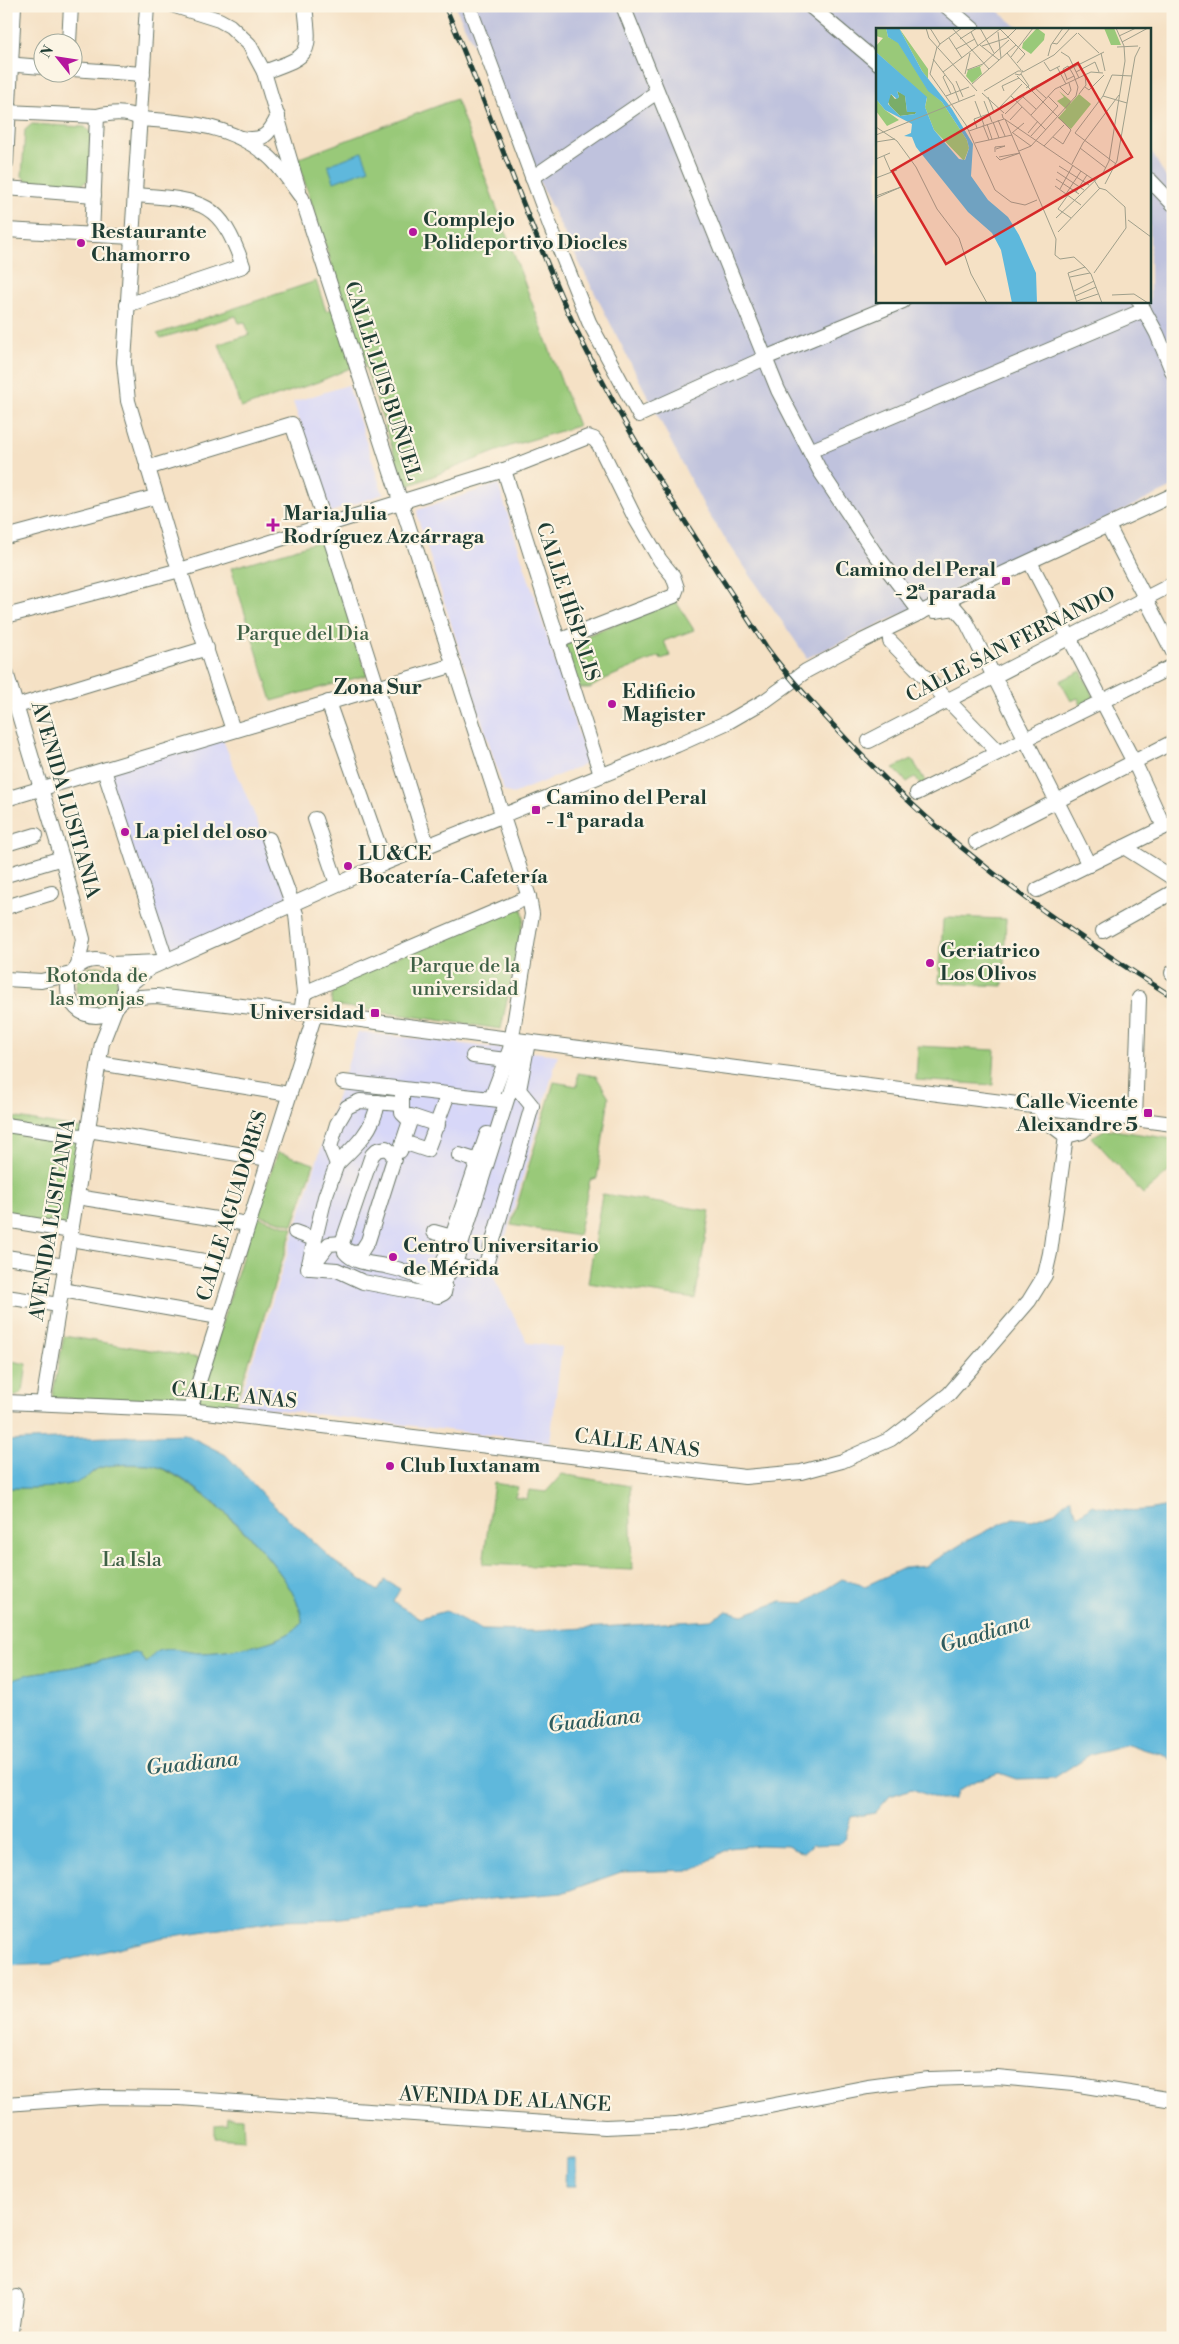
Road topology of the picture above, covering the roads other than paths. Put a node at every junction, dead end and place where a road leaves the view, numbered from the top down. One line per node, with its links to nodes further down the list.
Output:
1 (14, 6): 14 (street)
2 (71, 6): 12 (street)
3 (146, 6): 18 (street)
4 (175, 6): 10 (street)
5 (305, 6): 17 (street)
6 (469, 6): 26 (street)
7 (623, 6): 19 (street)
8 (810, 6): 13 (street)
9 (946, 6): 11 (street)
10 (220, 13): 17 (street)
11 (972, 28)
12 (69, 32)
13 (876, 61)
14 (8, 64): 15 (street); 20 (street)
15 (32, 65)
16 (82, 70): 18 (street)
17 (264, 72): 22 (street)
18 (142, 74): 23 (street)
19 (657, 92): 26 (street); 39 (street)
20 (8, 112): 21 (street, CALLE LUIS BUÑUEL); 25 (street)
21 (96, 116): 23 (street, CALLE LUIS BUÑUEL); 30 (street)
22 (278, 116): 24 (street); 31 (street)
23 (140, 119): 24 (street, CALLE LUIS BUÑUEL); 28 (street)
24 (241, 138): 31 (street, CALLE LUIS BUÑUEL)
25 (6, 163)
26 (532, 178): 39 (street)
27 (6, 188): 30 (street)
28 (135, 194): 35 (street); 37 (street)
29 (1156, 194): 32 (street)
30 (94, 195): 34 (street)
31 (302, 198): 46 (street, CALLE LUIS BUÑUEL)
32 (1173, 204)
33 (6, 230): 34 (street)
34 (92, 235): 35 (street)
35 (132, 237): 37 (street)
36 (901, 302): 39 (street)
37 (127, 304): 42 (street)
38 (1142, 305): 40 (street); 41 (street)
39 (765, 358): 41 (street)
40 (1173, 373)
41 (810, 452): 54 (street)
42 (147, 468): 45 (street); 47 (street)
43 (504, 470): 46 (street); 57 (street, CALLE HÍSPALIS); 57 (street)
44 (1173, 495): 48 (street)
45 (155, 498): 49 (street); 51 (street)
46 (399, 502): 47 (street); 61 (street, CALLE LUIS BUÑUEL)
47 (326, 524): 51 (street); 65 (street)
48 (1108, 526): 50 (street); 53 (street)
49 (6, 537)
50 (1030, 562): 54 (street); 56 (street)
51 (180, 570): 55 (street); 59 (street)
52 (1173, 584): 53 (street, CALLE SAN FERNANDO)
53 (1145, 598): 56 (street, CALLE SAN FERNANDO); 60 (street)
54 (925, 611): 64 (street); 77 (street)
55 (6, 616)
56 (1070, 637): 64 (street, CALLE SAN FERNANDO); 67 (street)
57 (558, 641): 77 (street, CALLE HÍSPALIS)
58 (890, 641): 66 (street)
59 (207, 648): 69 (street); 70 (street)
60 (1173, 652)
61 (454, 665): 65 (street); 82 (street, CALLE LUIS BUÑUEL)
62 (1173, 666): 67 (street)
63 (6, 672): 69 (street, AVENIDA LUSITANIA)
64 (994, 676): 66 (street, CALLE SAN FERNANDO); 71 (street)
65 (378, 688): 68 (street); 89 (street)
66 (947, 700): 72 (street, CALLE SAN FERNANDO); 74 (street)
67 (1102, 700): 71 (street); 75 (street)
68 (328, 702): 70 (street); 92 (street)
69 (17, 706): 78 (street, AVENIDA LUSITANIA)
70 (233, 730): 76 (street)
71 (1026, 739): 74 (street); 81 (street)
72 (868, 741)
73 (1173, 742): 75 (street)
74 (998, 752): 79 (street)
75 (1134, 761): 81 (street); 84 (street)
76 (104, 770): 78 (street); 105 (street)
77 (601, 774): 82 (street)
78 (41, 789): 80 (street); 91 (street, AVENIDA LUSITANIA)
79 (918, 793)
80 (6, 799)
81 (1057, 800): 87 (street); 93 (street)
82 (502, 814): 89 (street); 100 (street, CALLE LUIS BUÑUEL)
83 (315, 819): 96 (street)
84 (1169, 825): 90 (street)
85 (36, 834): 88 (street)
86 (269, 839): 101 (street, CALLE AGUADORES)
87 (976, 842)
88 (6, 844)
89 (427, 845): 92 (street)
90 (1124, 847): 93 (street); 95 (street)
91 (62, 858): 94 (street); 104 (street, AVENIDA LUSITANIA)
92 (385, 862): 96 (street)
93 (1089, 865): 97 (street)
94 (6, 875)
95 (1173, 878)
96 (337, 884): 101 (street)
97 (1037, 890)
98 (1173, 892): 103 (street)
99 (52, 893): 102 (street)
100 (529, 897): 111 (street); 117 (street, CALLE LUIS BUÑUEL)
101 (292, 904): 105 (street); 111 (street, CALLE AGUADORES)
102 (6, 907)
103 (1103, 931)
104 (83, 940): 106 (street, AVENIDA LUSITANIA); 107 (street, AVENIDA LUSITANIA)
105 (166, 960): 106 (street); 110 (street)
106 (105, 962): 107 (street); 110 (street)
107 (74, 970): 109 (street); 112 (street)
108 (6, 979): 109 (street)
109 (41, 981): 112 (street)
110 (124, 990): 113 (street); 113 (street); 116 (street); 119 (street, AVENIDA LUSITANIA)
111 (304, 993): 115 (street, CALLE AGUADORES)
112 (68, 996): 116 (street)
113 (156, 996): 115 (street)
114 (1138, 998): 134 (street)
115 (308, 1014): 117 (street); 126 (street, CALLE AGUADORES)
116 (90, 1016): 119 (street)
117 (511, 1040): 118 (street); 121 (street, CALLE LUIS BUÑUEL)
118 (528, 1042): 127 (street); 128 (street); 132 (street)
119 (102, 1043): 122 (street, AVENIDA LUSITANIA)
120 (473, 1056): 121 (street)
121 (506, 1060): 129 (street, CALLE LUIS BUÑUEL)
122 (99, 1063): 126 (street); 139 (street, AVENIDA LUSITANIA)
123 (343, 1082): 124 (street)
124 (401, 1085): 125 (street); 131 (street)
125 (444, 1090): 129 (street); 138 (street)
126 (289, 1094): 144 (street, CALLE AGUADORES)
127 (523, 1095): 128 (street); 163 (street)
128 (508, 1097): 163 (street)
129 (491, 1099): 147 (street)
130 (378, 1102): 131 (street); 142 (street); 148 (street)
131 (401, 1104): 135 (street)
132 (1038, 1107): 133 (street); 140 (street)
133 (1100, 1115): 134 (street); 140 (street)
134 (1135, 1120): 136 (street)
135 (410, 1121): 138 (street); 141 (street)
136 (1173, 1124)
137 (6, 1125): 139 (street)
138 (438, 1125): 141 (street)
139 (87, 1134): 144 (street); 149 (street, AVENIDA LUSITANIA)
140 (1066, 1136): 172 (street, CALLE ANAS)
141 (403, 1142): 146 (street)
142 (352, 1149): 145 (street); 148 (street)
143 (459, 1155): 147 (street)
144 (269, 1159): 151 (street, CALLE AGUADORES)
145 (371, 1159): 146 (street); 158 (street)
146 (394, 1159): 157 (street)
147 (478, 1161): 155 (street)
148 (337, 1164): 156 (street)
149 (77, 1197): 151 (street); 154 (street, AVENIDA LUSITANIA)
150 (6, 1220): 154 (street)
151 (248, 1224): 161 (street, CALLE AGUADORES)
152 (295, 1232): 156 (street)
153 (434, 1232): 155 (street)
154 (71, 1235): 160 (street, AVENIDA LUSITANIA); 161 (street)
155 (452, 1237): 165 (street)
156 (314, 1239): 164 (street)
157 (366, 1244): 158 (street); 162 (street)
158 (343, 1245): 162 (street); 164 (street)
159 (6, 1257): 160 (street)
160 (66, 1266): 166 (street, AVENIDA LUSITANIA)
161 (235, 1266): 169 (street, CALLE AGUADORES)
162 (385, 1266): 165 (street)
163 (460, 1266): 165 (street)
164 (311, 1268): 165 (street)
165 (437, 1283)
166 (62, 1290): 168 (street, AVENIDA LUSITANIA); 169 (street)
167 (6, 1297): 168 (street)
168 (59, 1305): 171 (street, AVENIDA LUSITANIA)
169 (219, 1317): 172 (street, CALLE AGUADORES)
170 (6, 1402): 171 (street, CALLE ANAS)
171 (43, 1403): 172 (street, CALLE ANAS)
172 (190, 1410)
173 (1173, 2100): 174 (street, AVENIDA DE ALANGE)
174 (6, 2104)
175 (17, 2297): 176 (street)
176 (11, 2338)

